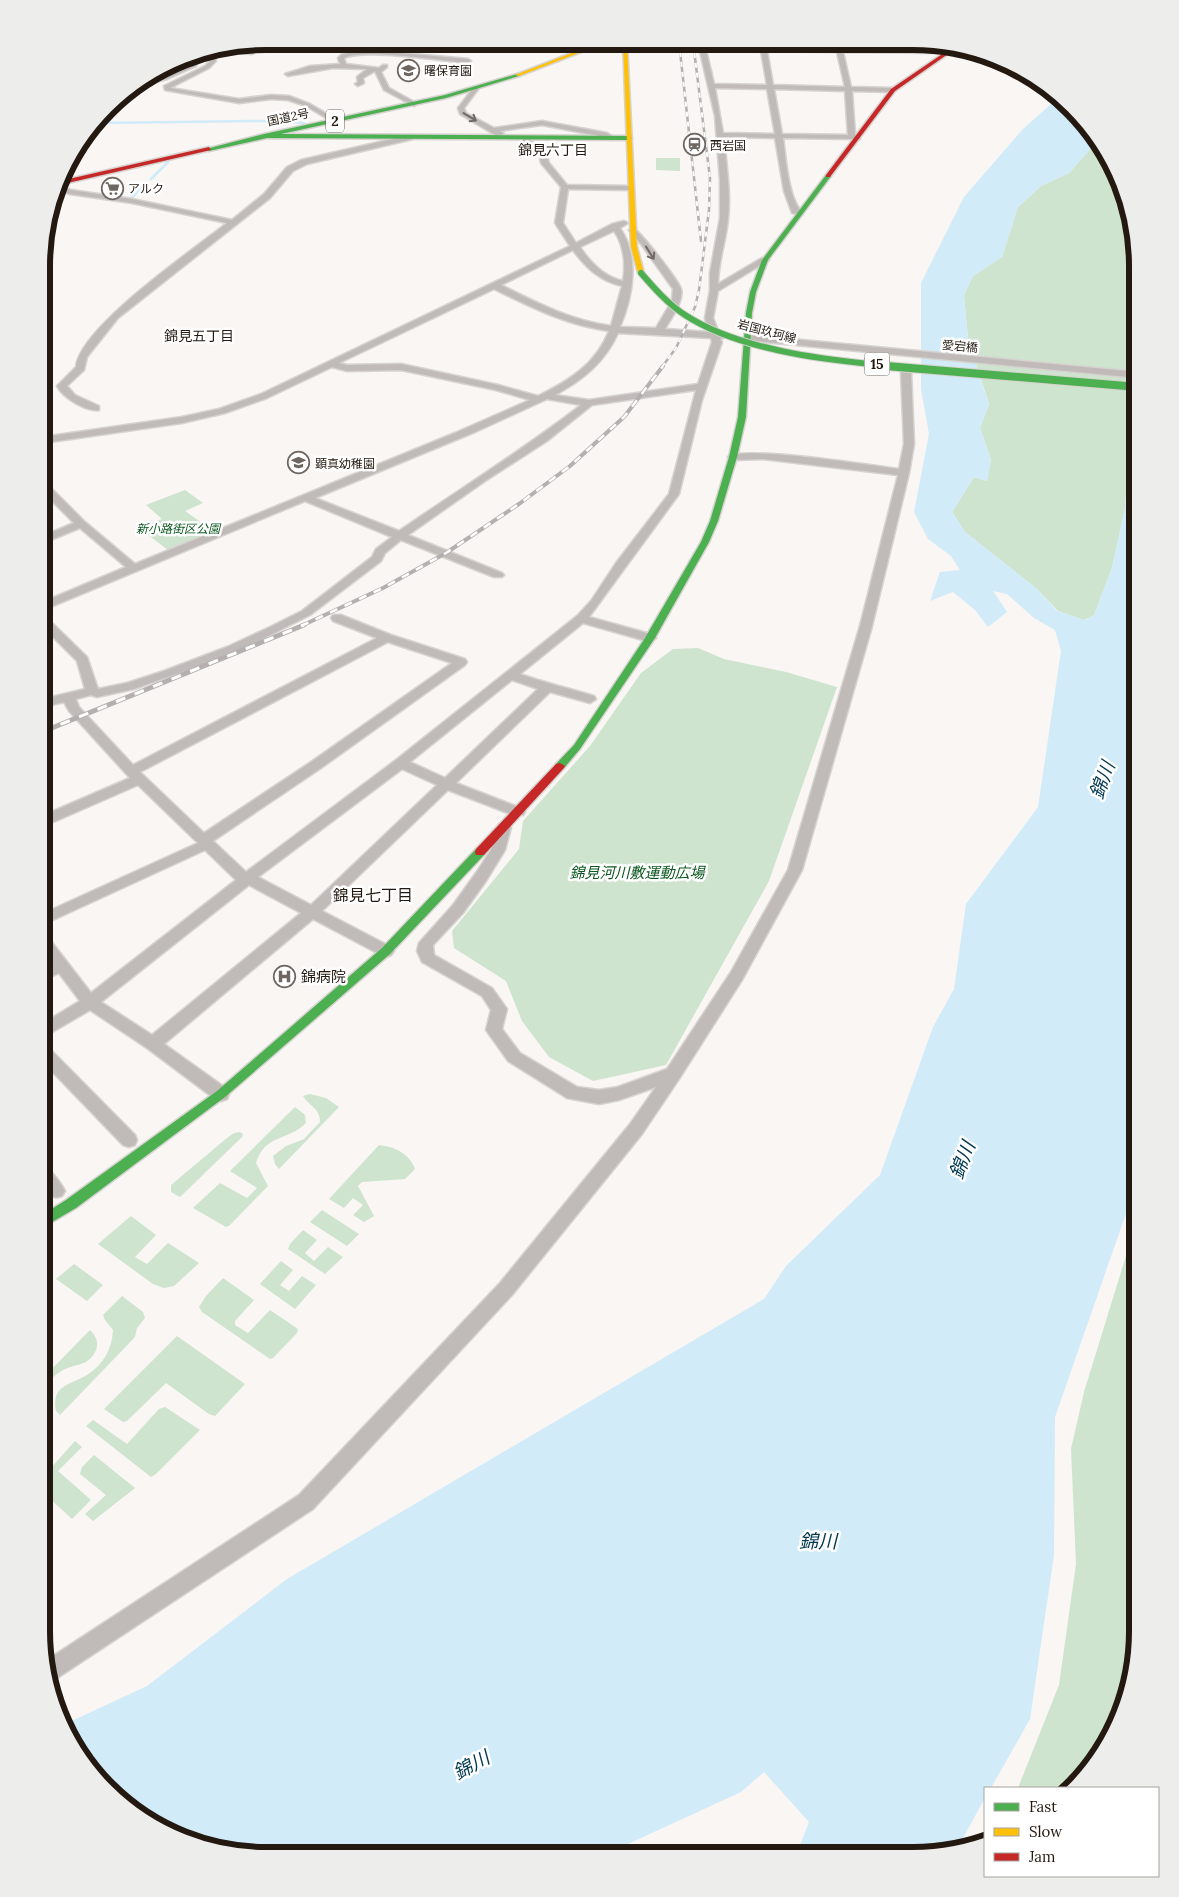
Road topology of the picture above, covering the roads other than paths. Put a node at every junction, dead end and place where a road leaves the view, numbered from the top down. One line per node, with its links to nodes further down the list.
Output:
1 (585, 50): 22 (main road, 国道2号 / 2)
2 (625, 50): 35 (main road, 岩国玖珂線 / 15)
3 (702, 50): 19 (street)
4 (765, 50): 20 (street)
5 (840, 50): 21 (street)
6 (240, 52): 7 (street)
7 (252, 52)
8 (946, 53): 23 (main road)
9 (211, 57): 16 (street)
10 (468, 61): 12 (street)
11 (195, 62): 15 (street)
12 (344, 66): 13 (street); 14 (street)
13 (379, 68): 18 (street); 24 (street)
14 (288, 74)
15 (154, 81)
16 (179, 81): 17 (street); 25 (street)
17 (188, 82)
18 (358, 84)
19 (711, 86): 20 (street); 27 (street)
20 (772, 86): 21 (street); 28 (street)
21 (848, 87): 23 (street); 30 (street)
22 (476, 88): 24 (main road, 国道2号 / 2); 26 (street, one-way to 26)
23 (893, 90): 30 (main road)
24 (414, 104): 25 (main road, 国道2号 / 2)
25 (335, 121): 29 (main road, 国道2号 / 2)
26 (492, 130): 32 (street); 34 (street)
27 (720, 135): 28 (street); 49 (street)
28 (779, 135): 30 (street); 40 (street)
29 (264, 136): 31 (main road); 36 (main road, 国道2号 / 2)
30 (854, 136): 40 (main road)
31 (410, 137): 32 (main road); 41 (street)
32 (502, 138): 33 (main road)
33 (527, 138): 34 (main road); 37 (street)
34 (611, 138): 35 (main road)
35 (629, 138): 38 (main road, 岩国玖珂線 / 15)
36 (67, 181)
37 (565, 187): 38 (street); 44 (street)
38 (630, 188): 42 (main road, 岩国玖珂線 / 15)
39 (63, 190): 41 (street)
40 (799, 213): 45 (main road)
41 (232, 222): 61 (street)
42 (633, 225): 43 (street); 46 (street, one-way to 46); 58 (main road, 岩国玖珂線 / 15, bridge)
43 (616, 226): 44 (street); 47 (street)
44 (575, 245): 47 (street); 48 (street)
45 (765, 260): 49 (street); 53 (main road)
46 (667, 276): 47 (street); 51 (street)
47 (628, 282): 50 (street)
48 (494, 285): 50 (street, 愛宕橋); 54 (street)
49 (714, 290): 52 (street)
50 (614, 330): 51 (street, 愛宕橋); 59 (street)
51 (659, 331): 52 (street, 愛宕橋)
52 (716, 335): 53 (street, 愛宕橋); 57 (street)
53 (746, 338): 56 (street, 愛宕橋); 63 (main road)
54 (331, 364): 59 (street); 62 (street)
55 (906, 372): 64 (street)
56 (1129, 374)
57 (702, 386): 60 (street); 74 (street)
58 (1129, 386)
59 (544, 398): 60 (street); 66 (street)
60 (589, 403): 68 (street)
61 (96, 408)
62 (50, 439)
63 (733, 457): 64 (street); 77 (main road)
64 (904, 472): 102 (street)
65 (50, 493): 67 (street)
66 (306, 498): 68 (street); 70 (street)
67 (81, 524): 69 (street); 70 (street)
68 (400, 536): 71 (street); 80 (street)
69 (50, 537)
70 (133, 568): 72 (street)
71 (498, 575)
72 (50, 603)
73 (337, 618): 76 (street)
74 (581, 619): 77 (street); 78 (street)
75 (50, 629): 80 (street)
76 (387, 638): 85 (street); 90 (street)
77 (650, 638): 87 (main road)
78 (510, 675): 79 (street); 84 (street)
79 (547, 688): 82 (street); 86 (street)
80 (92, 691): 81 (street)
81 (69, 697): 83 (street); 85 (street)
82 (590, 699)
83 (50, 701)
84 (401, 763): 86 (street); 91 (street)
85 (135, 775): 88 (street); 90 (street)
86 (446, 784): 87 (street); 92 (street)
87 (518, 812): 89 (main road)
88 (50, 818)
89 (504, 827): 95 (main road); 102 (street)
90 (206, 842): 91 (street); 93 (street)
91 (246, 879): 92 (street); 98 (street)
92 (312, 911): 95 (street); 100 (street)
93 (50, 916)
94 (50, 951): 96 (street)
95 (386, 951): 103 (main road)
96 (61, 965): 97 (street); 98 (street)
97 (50, 970)
98 (90, 1002): 99 (street); 100 (street)
99 (50, 1027)
100 (153, 1044): 103 (street)
101 (50, 1059): 104 (street)
102 (673, 1074): 108 (street)
103 (221, 1094): 107 (main road)
104 (128, 1140)
105 (50, 1183): 106 (street)
106 (56, 1190)
107 (50, 1217)
108 (53, 1669)

